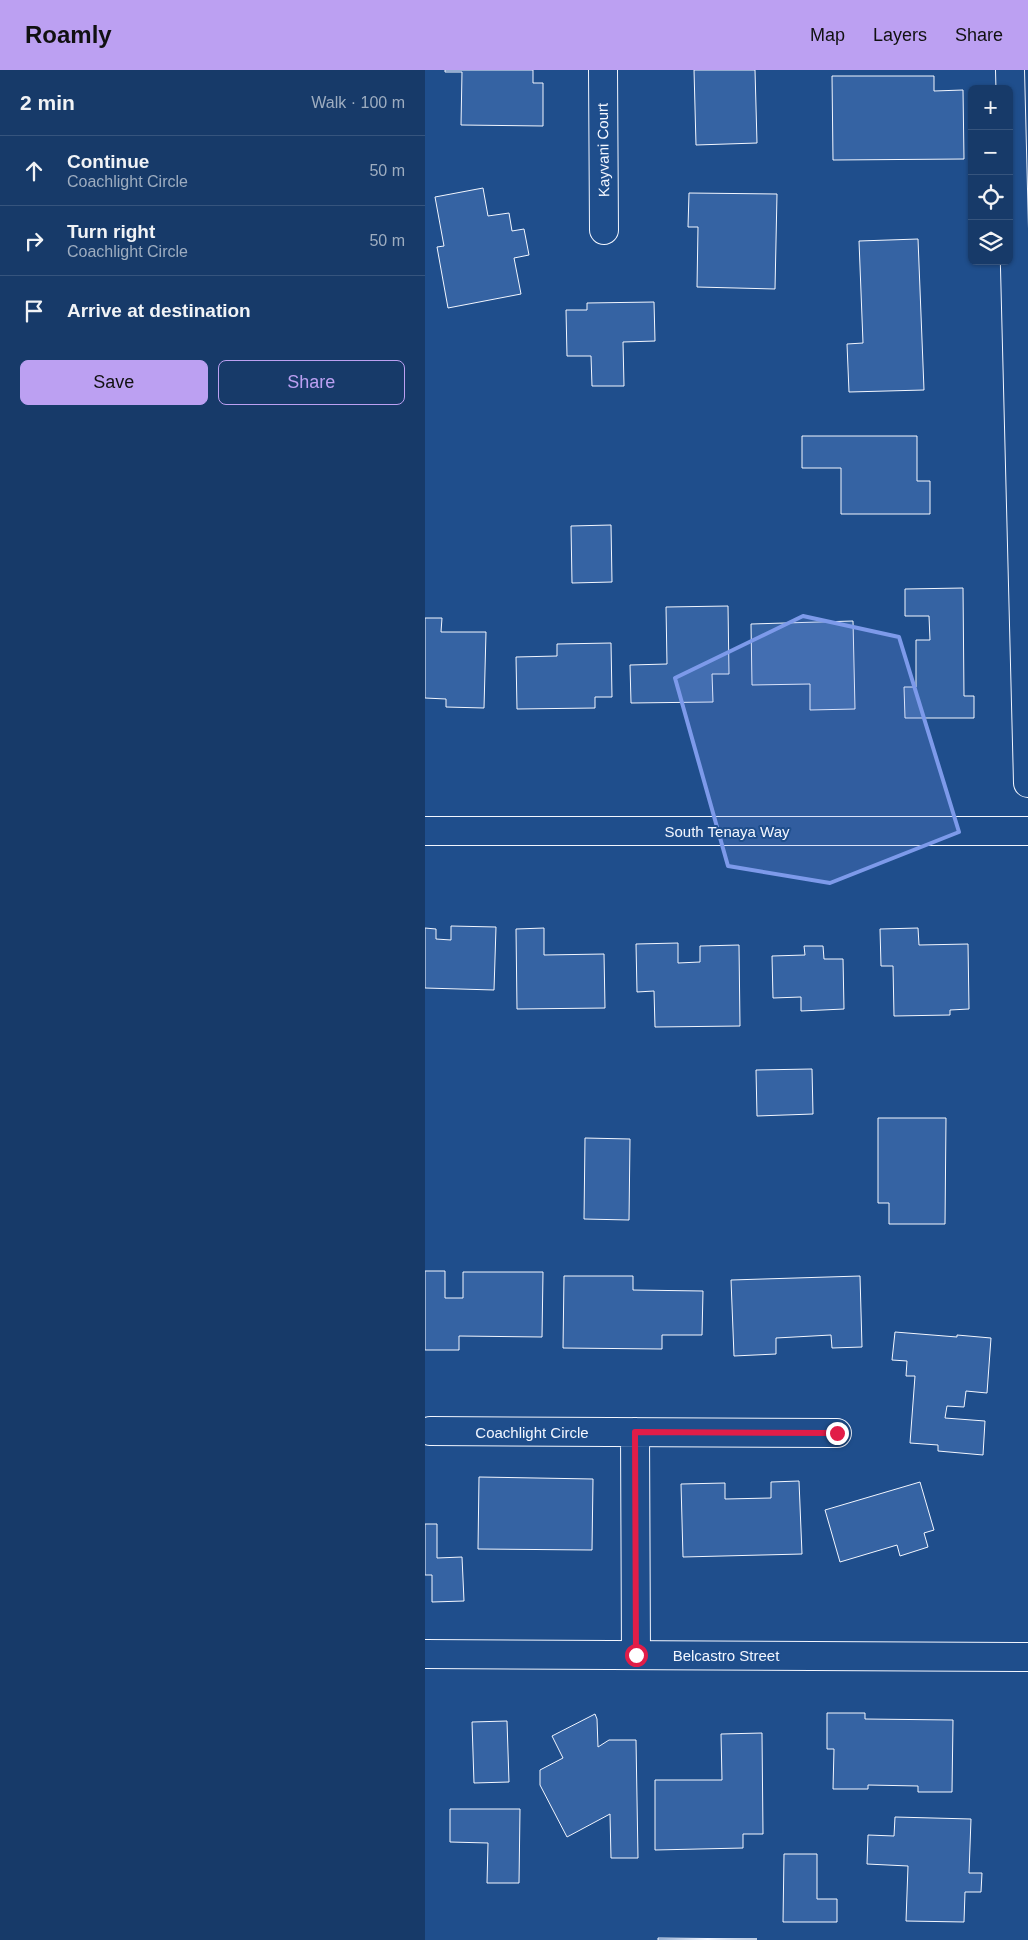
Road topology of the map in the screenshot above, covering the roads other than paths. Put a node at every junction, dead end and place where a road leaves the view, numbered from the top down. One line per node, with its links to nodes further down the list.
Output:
1 (603, 70): 3 (street, Kayvani Court)
2 (1010, 70): 4 (street)
3 (605, 230)
4 (1028, 782)
5 (425, 831): 6 (street, South Tenaya Way)
6 (1028, 831)
7 (430, 1431): 8 (street, Coachlight Circle)
8 (635, 1432): 9 (street, Coachlight Circle); 11 (street)
9 (837, 1433)
10 (425, 1654): 11 (street, Belcastro Street)
11 (636, 1655): 12 (street, Belcastro Street)
12 (1028, 1657)

